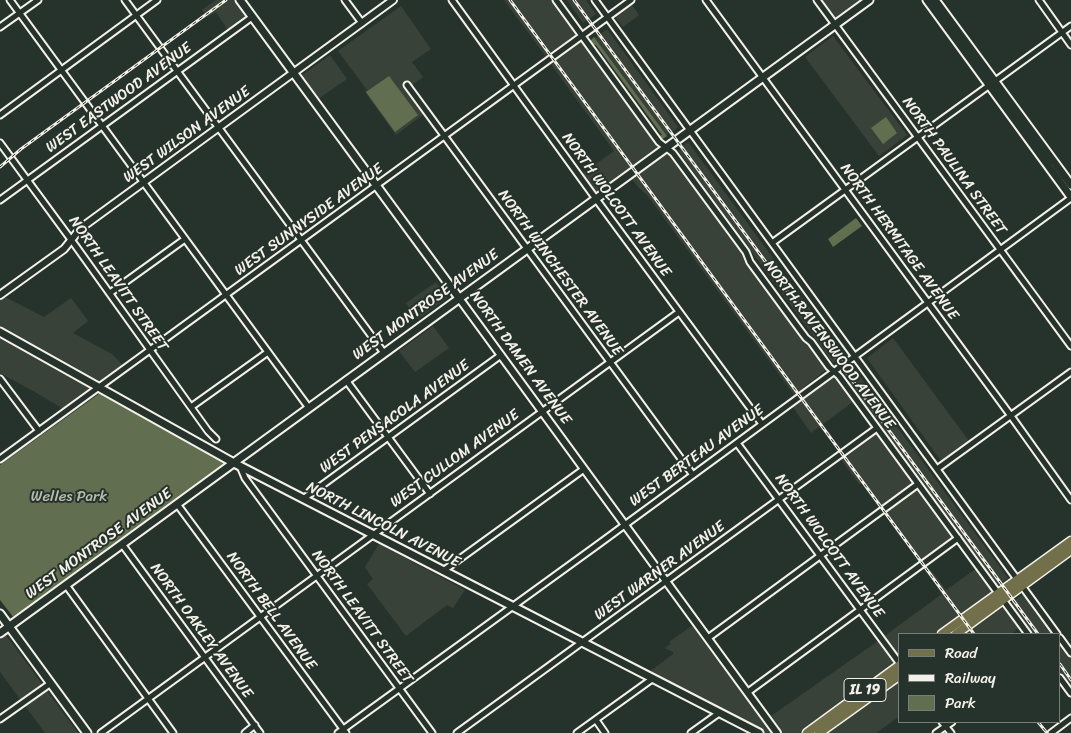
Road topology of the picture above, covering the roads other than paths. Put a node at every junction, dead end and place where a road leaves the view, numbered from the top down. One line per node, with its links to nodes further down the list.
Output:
1 (10, 0): 18 (street)
2 (38, 0): 18 (street)
3 (125, 0): 19 (street)
4 (157, 0): 19 (street)
5 (240, 0): 20 (main road, NORTH DAMEN AVENUE)
6 (345, 0): 22 (street)
7 (393, 0): 22 (street, WEST WILSON AVENUE)
8 (452, 0): 35 (street, NORTH WOLCOTT AVENUE)
9 (556, 0): 27 (street, NORTH RAVENSWOOD AVENUE)
10 (595, 0): 21 (street, NORTH RAVENSWOOD AVENUE)
11 (632, 0): 21 (street, WEST SUNNYSIDE AVENUE)
12 (706, 0): 32 (street, NORTH HERMITAGE AVENUE)
13 (817, 0): 23 (street, NORTH PAULINA STREET)
14 (869, 0): 23 (main road, WEST MONTROSE AVENUE)
15 (926, 0): 33 (main road)
16 (935, 0): 33 (main road)
17 (1038, 0): 26 (street)
18 (20, 13): 25 (street); 29 (street)
19 (136, 15): 29 (street); 30 (street)
20 (252, 17): 30 (street, WEST EASTWOOD AVENUE); 31 (main road, NORTH DAMEN AVENUE)
21 (608, 17): 27 (street, WEST SUNNYSIDE AVENUE); 39 (street, NORTH RAVENSWOOD AVENUE)
22 (362, 23): 31 (street, WEST WILSON AVENUE)
23 (835, 25): 32 (main road, WEST MONTROSE AVENUE); 41 (street, NORTH PAULINA STREET)
24 (1071, 26): 26 (street)
25 (0, 28)
26 (1062, 32): 28 (street); 33 (street)
27 (582, 36): 35 (street, WEST SUNNYSIDE AVENUE); 43 (street, NORTH RAVENSWOOD AVENUE)
28 (1071, 45)
29 (61, 70): 36 (street); 37 (street)
30 (178, 71): 37 (street, WEST EASTWOOD AVENUE); 38 (street)
31 (294, 73): 38 (street, WEST WILSON AVENUE); 47 (main road, NORTH DAMEN AVENUE)
32 (763, 78): 39 (main road, WEST MONTROSE AVENUE); 48 (street, NORTH HERMITAGE AVENUE)
33 (992, 84): 41 (street); 46 (main road); 49 (main road)
34 (407, 85): 40 (street, NORTH WINCHESTER AVENUE)
35 (514, 86): 40 (street, WEST SUNNYSIDE AVENUE); 50 (street, NORTH WOLCOTT AVENUE)
36 (0, 115)
37 (102, 126): 44 (street, WEST EASTWOOD AVENUE); 45 (street)
38 (218, 127): 45 (street, WEST WILSON AVENUE); 54 (street)
39 (691, 130): 43 (main road, WEST MONTROSE AVENUE); 55 (street, NORTH RAVENSWOOD AVENUE)
40 (444, 136): 47 (street, WEST SUNNYSIDE AVENUE); 56 (street, NORTH WINCHESTER AVENUE)
41 (918, 138): 48 (street); 57 (street, NORTH PAULINA STREET)
42 (0, 143): 44 (street, NORTH LEAVITT STREET)
43 (666, 148): 50 (main road, WEST MONTROSE AVENUE); 72 (street, NORTH RAVENSWOOD AVENUE)
44 (28, 180): 51 (street, WEST EASTWOOD AVENUE); 52 (street, NORTH LEAVITT STREET)
45 (144, 182): 52 (street, WEST WILSON AVENUE); 53 (street)
46 (1071, 184)
47 (376, 186): 54 (street, WEST SUNNYSIDE AVENUE); 61 (main road, NORTH DAMEN AVENUE)
48 (845, 190): 55 (street); 62 (street, NORTH HERMITAGE AVENUE)
49 (1071, 198): 57 (street, WEST BERTEAU AVENUE)
50 (596, 199): 56 (main road, WEST MONTROSE AVENUE); 63 (street, NORTH WOLCOTT AVENUE)
51 (0, 200)
52 (71, 239): 58 (street, NORTH LEAVITT STREET); 59 (street, WEST WILSON AVENUE)
53 (185, 239): 58 (street); 60 (street)
54 (302, 241): 60 (street, WEST SUNNYSIDE AVENUE); 68 (street)
55 (772, 243): 70 (street, NORTH RAVENSWOOD AVENUE)
56 (527, 249): 61 (main road, WEST MONTROSE AVENUE); 71 (street, NORTH WINCHESTER AVENUE)
57 (1000, 250): 62 (street, WEST BERTEAU AVENUE); 65 (street, NORTH PAULINA STREET)
58 (110, 293): 66 (street, NORTH LEAVITT STREET)
59 (0, 295)
60 (227, 295): 66 (street, WEST SUNNYSIDE AVENUE); 67 (street)
61 (459, 298): 68 (main road, WEST MONTROSE AVENUE); 69 (street, NORTH DAMEN AVENUE)
62 (928, 303): 70 (street, WEST BERTEAU AVENUE); 80 (street, NORTH HERMITAGE AVENUE)
63 (679, 312): 71 (street, WEST CULLOM AVENUE); 81 (street, NORTH WOLCOTT AVENUE)
64 (0, 332): 76 (main road, NORTH LINCOLN AVENUE)
65 (1071, 346)
66 (151, 351): 76 (street, WEST SUNNYSIDE AVENUE); 77 (street, NORTH LEAVITT STREET)
67 (268, 352): 77 (street); 78 (street)
68 (384, 353): 75 (main road, WEST MONTROSE AVENUE)
69 (501, 355): 79 (street, NORTH DAMEN AVENUE); 84 (street, WEST PENSACOLA AVENUE)
70 (856, 356): 72 (street, WEST BERTEAU AVENUE); 90 (street, NORTH RAVENSWOOD AVENUE)
71 (610, 362): 79 (street, WEST CULLOM AVENUE); 91 (street, NORTH WINCHESTER AVENUE)
72 (834, 372): 81 (street, WEST BERTEAU AVENUE); 82 (street, NORTH RAVENSWOOD AVENUE)
73 (1071, 372): 80 (street)
74 (0, 379): 83 (street)
75 (346, 380): 78 (main road, WEST MONTROSE AVENUE); 84 (street)
76 (98, 388): 83 (street, WEST SUNNYSIDE AVENUE); 88 (main road, NORTH LINCOLN AVENUE)
77 (191, 407): 85 (street, NORTH LEAVITT STREET)
78 (309, 408): 88 (main road, WEST MONTROSE AVENUE)
79 (542, 411): 89 (street, NORTH DAMEN AVENUE); 93 (street, WEST CULLOM AVENUE)
80 (1011, 416): 90 (street); 96 (street, NORTH HERMITAGE AVENUE)
81 (762, 424): 86 (street, WEST BERTEAU AVENUE)
82 (877, 428): 92 (street, NORTH RAVENSWOOD AVENUE); 95 (street, WEST WARNER AVENUE)
83 (38, 431): 87 (street, WEST SUNNYSIDE AVENUE)
84 (388, 437): 93 (street); 94 (street, WEST PENSACOLA AVENUE)
85 (216, 439)
86 (737, 443): 91 (street, WEST BERTEAU AVENUE); 95 (street, NORTH WOLCOTT AVENUE)
87 (0, 459)
88 (237, 464): 94 (main road, NORTH LINCOLN AVENUE); 97 (main road, WEST MONTROSE AVENUE); 106 (street, NORTH LEAVITT STREET)
89 (584, 469): 98 (street, NORTH DAMEN AVENUE); 105 (street)
90 (937, 469): 108 (street, NORTH RAVENSWOOD AVENUE)
91 (694, 475): 98 (street, WEST BERTEAU AVENUE)
92 (918, 484): 100 (street, NORTH RAVENSWOOD AVENUE); 104 (street)
93 (430, 494): 99 (street, WEST CULLOM AVENUE)
94 (303, 499): 99 (main road, NORTH LINCOLN AVENUE)
95 (779, 499): 104 (street, NORTH WOLCOTT AVENUE); 107 (street, WEST WARNER AVENUE)
96 (1071, 500)
97 (177, 504): 102 (main road, WEST MONTROSE AVENUE); 114 (street, NORTH BELL AVENUE)
98 (625, 525): 107 (street, NORTH DAMEN AVENUE); 111 (street, WEST BERTEAU AVENUE)
99 (374, 534): 105 (main road, NORTH LINCOLN AVENUE); 106 (street, WEST CULLOM AVENUE)
100 (958, 538): 110 (street, NORTH RAVENSWOOD AVENUE); 112 (street)
101 (1071, 541): 108 (main road)
102 (122, 544): 109 (main road, WEST MONTROSE AVENUE); 125 (street, NORTH OAKLEY AVENUE)
103 (1071, 550): 108 (main road)
104 (820, 556): 112 (street, NORTH WOLCOTT AVENUE); 121 (street)
105 (443, 571): 111 (main road, NORTH LINCOLN AVENUE)
106 (316, 576): 114 (street, WEST CULLOM AVENUE); 132 (street, NORTH LEAVITT STREET)
107 (666, 581): 121 (street, NORTH DAMEN AVENUE); 123 (street, WEST WARNER AVENUE)
108 (1020, 583): 110 (main road); 120 (street, NORTH RAVENSWOOD AVENUE)
109 (66, 585): 115 (main road, WEST MONTROSE AVENUE); 135 (street)
110 (1001, 597): 117 (main road); 118 (main road); 119 (street, NORTH RAVENSWOOD AVENUE)
111 (512, 607): 123 (main road, NORTH LINCOLN AVENUE); 132 (street, WEST BERTEAU AVENUE)
112 (860, 610): 126 (street, NORTH WOLCOTT AVENUE); 133 (street)
113 (0, 614): 115 (main road)
114 (260, 617): 125 (street, WEST CULLOM AVENUE); 142 (street, NORTH BELL AVENUE)
115 (9, 627): 116 (main road, WEST MONTROSE AVENUE); 131 (main road)
116 (0, 633)
117 (944, 633)
118 (957, 633)
119 (1027, 633)
120 (1056, 633)
121 (708, 638): 133 (street, NORTH DAMEN AVENUE)
122 (1061, 639): 124 (street)
123 (582, 642): 129 (main road, NORTH LINCOLN AVENUE); 150 (street, WEST WARNER AVENUE)
124 (1071, 653)
125 (204, 658): 135 (street, WEST CULLOM AVENUE); 141 (street, NORTH OAKLEY AVENUE)
126 (898, 662)
127 (898, 666): 156 (main road, IL 19)
128 (898, 676): 157 (main road, IL 19)
129 (652, 679): 136 (main road, NORTH LINCOLN AVENUE); 139 (street)
130 (1061, 679): 134 (street)
131 (51, 683): 138 (street); 143 (main road)
132 (399, 688): 142 (street, WEST BERTEAU AVENUE); 149 (street, NORTH LEAVITT STREET)
133 (748, 692): 155 (street, NORTH DAMEN AVENUE)
134 (1071, 693)
135 (148, 699): 144 (street, WEST CULLOM AVENUE); 145 (street)
136 (719, 713): 153 (street); 154 (main road, NORTH LINCOLN AVENUE)
137 (1071, 718): 160 (street)
138 (0, 719)
139 (596, 720): 151 (street); 152 (street)
140 (944, 724): 158 (street); 159 (street)
141 (255, 726): 146 (street); 147 (street, NORTH OAKLEY AVENUE)
142 (344, 731): 148 (street, WEST BERTEAU AVENUE)
143 (88, 733)
144 (101, 733)
145 (173, 733)
146 (245, 733)
147 (260, 733)
148 (338, 733)
149 (432, 733)
150 (457, 733)
151 (577, 733)
152 (605, 733)
153 (692, 733)
154 (759, 733)
155 (777, 733)
156 (807, 733)
157 (820, 733)
158 (936, 733)
159 (950, 733)
160 (1051, 733)

